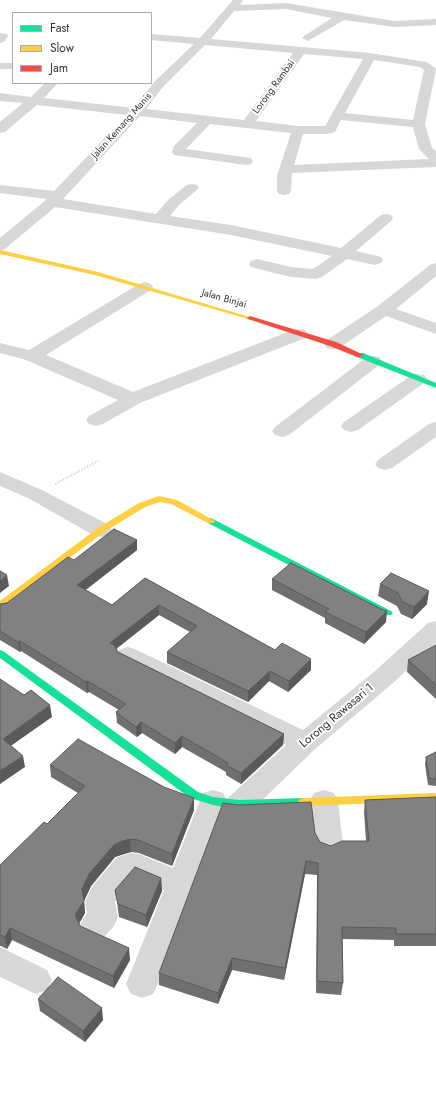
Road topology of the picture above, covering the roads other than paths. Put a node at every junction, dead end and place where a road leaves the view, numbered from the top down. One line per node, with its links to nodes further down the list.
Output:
1 (334, 3): 3 (street)
2 (234, 4): 3 (street); 8 (street, Jalan Kemang Manis)
3 (315, 12): 4 (street)
4 (342, 16): 5 (street); 7 (street)
5 (436, 22)
6 (152, 37): 8 (street)
7 (308, 38)
8 (203, 41): 9 (street); 16 (street, Jalan Kemang Manis)
9 (302, 50): 10 (street); 20 (street, Lorong Rambai)
10 (370, 56): 17 (street); 19 (street)
11 (0, 66): 12 (street)
12 (12, 66)
13 (51, 84): 15 (street)
14 (0, 98): 15 (street)
15 (35, 100): 16 (street); 21 (street)
16 (138, 112): 18 (street); 30 (street, Jalan Kemang Manis)
17 (337, 116): 19 (street); 22 (street)
18 (208, 120): 20 (street); 24 (street)
19 (419, 124): 23 (street)
20 (247, 125): 22 (street)
21 (0, 129)
22 (298, 130): 26 (street)
23 (436, 159)
24 (246, 160)
25 (436, 163): 26 (street)
26 (287, 168): 29 (street)
27 (192, 188): 32 (street)
28 (0, 189): 30 (street)
29 (284, 191)
30 (55, 199): 32 (street); 33 (street, Jalan Kemang Manis)
31 (386, 218): 35 (street)
32 (160, 219): 35 (street)
33 (0, 246)
34 (0, 252): 39 (street, Jalan Binjai)
35 (344, 254): 36 (street); 37 (street)
36 (375, 260)
37 (257, 264)
38 (436, 268): 40 (street)
39 (145, 288): 42 (street, Jalan Binjai); 45 (street)
40 (384, 310): 41 (street); 43 (street)
41 (436, 329)
42 (299, 334): 43 (street, Jalan Binjai); 49 (street)
43 (333, 344): 46 (street, Jalan Binjai)
44 (0, 348): 45 (street)
45 (32, 356): 49 (street)
46 (373, 361): 47 (street, Jalan Binjai); 53 (street)
47 (418, 379): 48 (street, Jalan Binjai); 51 (street)
48 (436, 386)
49 (133, 399): 50 (street)
50 (96, 420)
51 (351, 426)
52 (436, 428): 54 (street)
53 (282, 431)
54 (385, 464)
55 (0, 478): 56 (street)
56 (101, 530): 57 (street); 58 (street)
57 (0, 606)
58 (388, 613)
59 (436, 629): 62 (street, Lorong Rawasari 1)
60 (0, 653): 65 (street)
61 (128, 656): 62 (street)
62 (305, 743): 65 (street, Lorong Rawasari 1)
63 (436, 797): 64 (street)
64 (324, 801): 65 (street); 66 (street)
65 (226, 803): 67 (street)
66 (329, 845)
67 (180, 884): 68 (street); 71 (street)
68 (93, 928)
69 (0, 961): 70 (street)
70 (36, 980)
71 (142, 984)

